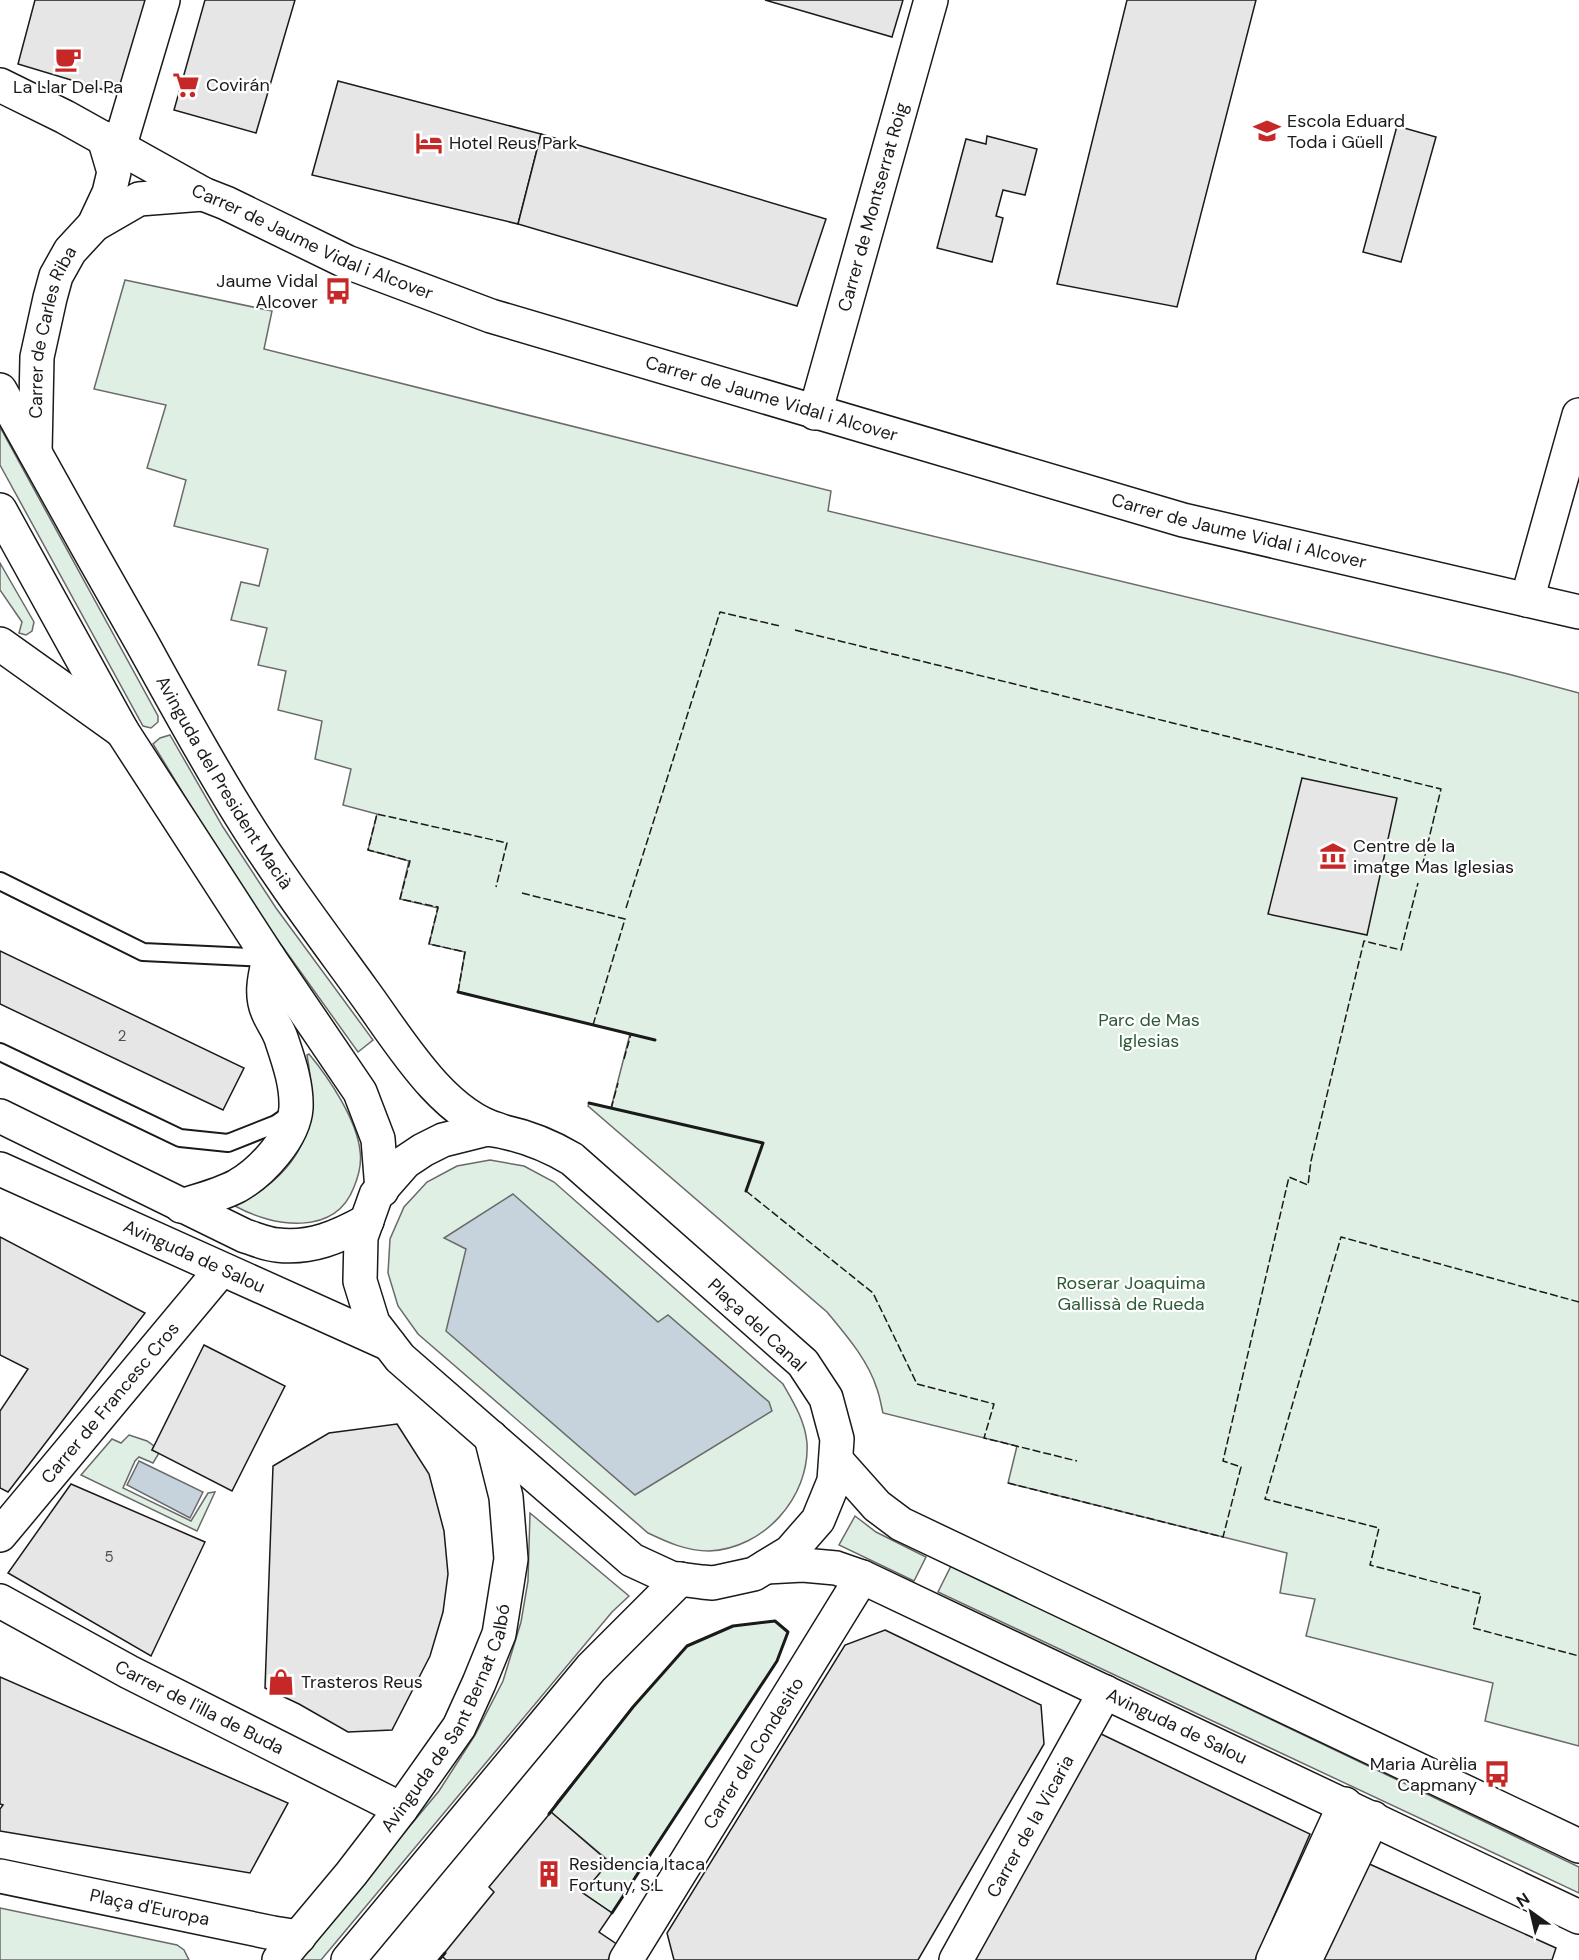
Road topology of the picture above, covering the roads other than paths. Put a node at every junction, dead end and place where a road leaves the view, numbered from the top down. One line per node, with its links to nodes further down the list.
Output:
1 (163, 0): 4 (street)
2 (931, 0): 8 (street, Carrer de Montserrat Roig)
3 (0, 86): 4 (street, Carrer de Jaume Vidal i Alcover)
4 (111, 143): 5 (street, Carrer de Jaume Vidal i Alcover); 6 (street, Carrer de Carles Riba)
5 (202, 194): 6 (street, Carrer de Carles Riba); 8 (street, Carrer de Jaume Vidal i Alcover)
6 (94, 225): 10 (street, Carrer de Carles Riba)
7 (0, 390): 10 (street, Avinguda del President Macià)
8 (816, 412): 12 (street, Carrer de Jaume Vidal i Alcover)
9 (1579, 415): 12 (street)
10 (35, 452): 21 (street, Avinguda del President Macià)
11 (0, 510): 15 (street)
12 (1527, 600): 13 (street, Carrer de Jaume Vidal i Alcover)
13 (1579, 612)
14 (0, 644): 15 (street)
15 (122, 730): 17 (street)
16 (0, 881): 17 (lane)
17 (269, 958): 19 (street); 23 (street)
18 (0, 1052): 19 (lane)
19 (296, 1110): 24 (street)
20 (0, 1116): 24 (street)
21 (500, 1131): 23 (street, Plaça del Canal); 29 (street, Plaça del Canal)
22 (0, 1169): 26 (street, Avinguda de Salou)
23 (382, 1190): 25 (street, Plaça del Canal)
24 (181, 1206): 25 (street)
25 (367, 1221): 27 (street, Plaça del Canal)
26 (221, 1270): 27 (street, Avinguda de Salou); 30 (street, Carrer de Francesc Cros)
27 (389, 1344): 28 (street, Plaça del Canal)
28 (491, 1437): 33 (street, Plaça del Canal); 36 (street, Avinguda de Sant Bernat Calbó)
29 (836, 1460): 31 (street, Plaça del Canal); 38 (street)
30 (3, 1527)
31 (766, 1567): 32 (street, Avinguda de Salou); 33 (street, Plaça del Canal)
32 (862, 1576): 35 (street, Avinguda de Salou); 43 (street, Carrer del Condesito)
33 (680, 1579): 42 (street)
34 (0, 1601): 36 (street, Carrer de l'illa de Buda)
35 (1106, 1692): 37 (street, Avinguda de Salou); 44 (street, Carrer de la Vicaria)
36 (401, 1809): 41 (street, Avinguda de Sant Bernat Calbó)
37 (1359, 1811): 40 (street, Avinguda de Salou); 45 (street); 46 (street)
38 (1579, 1846)
39 (0, 1876): 41 (street, Plaça d'Europa)
40 (1579, 1917)
41 (289, 1949)
42 (348, 1960)
43 (626, 1960)
44 (956, 1960)
45 (1273, 1960)
46 (1305, 1960)

